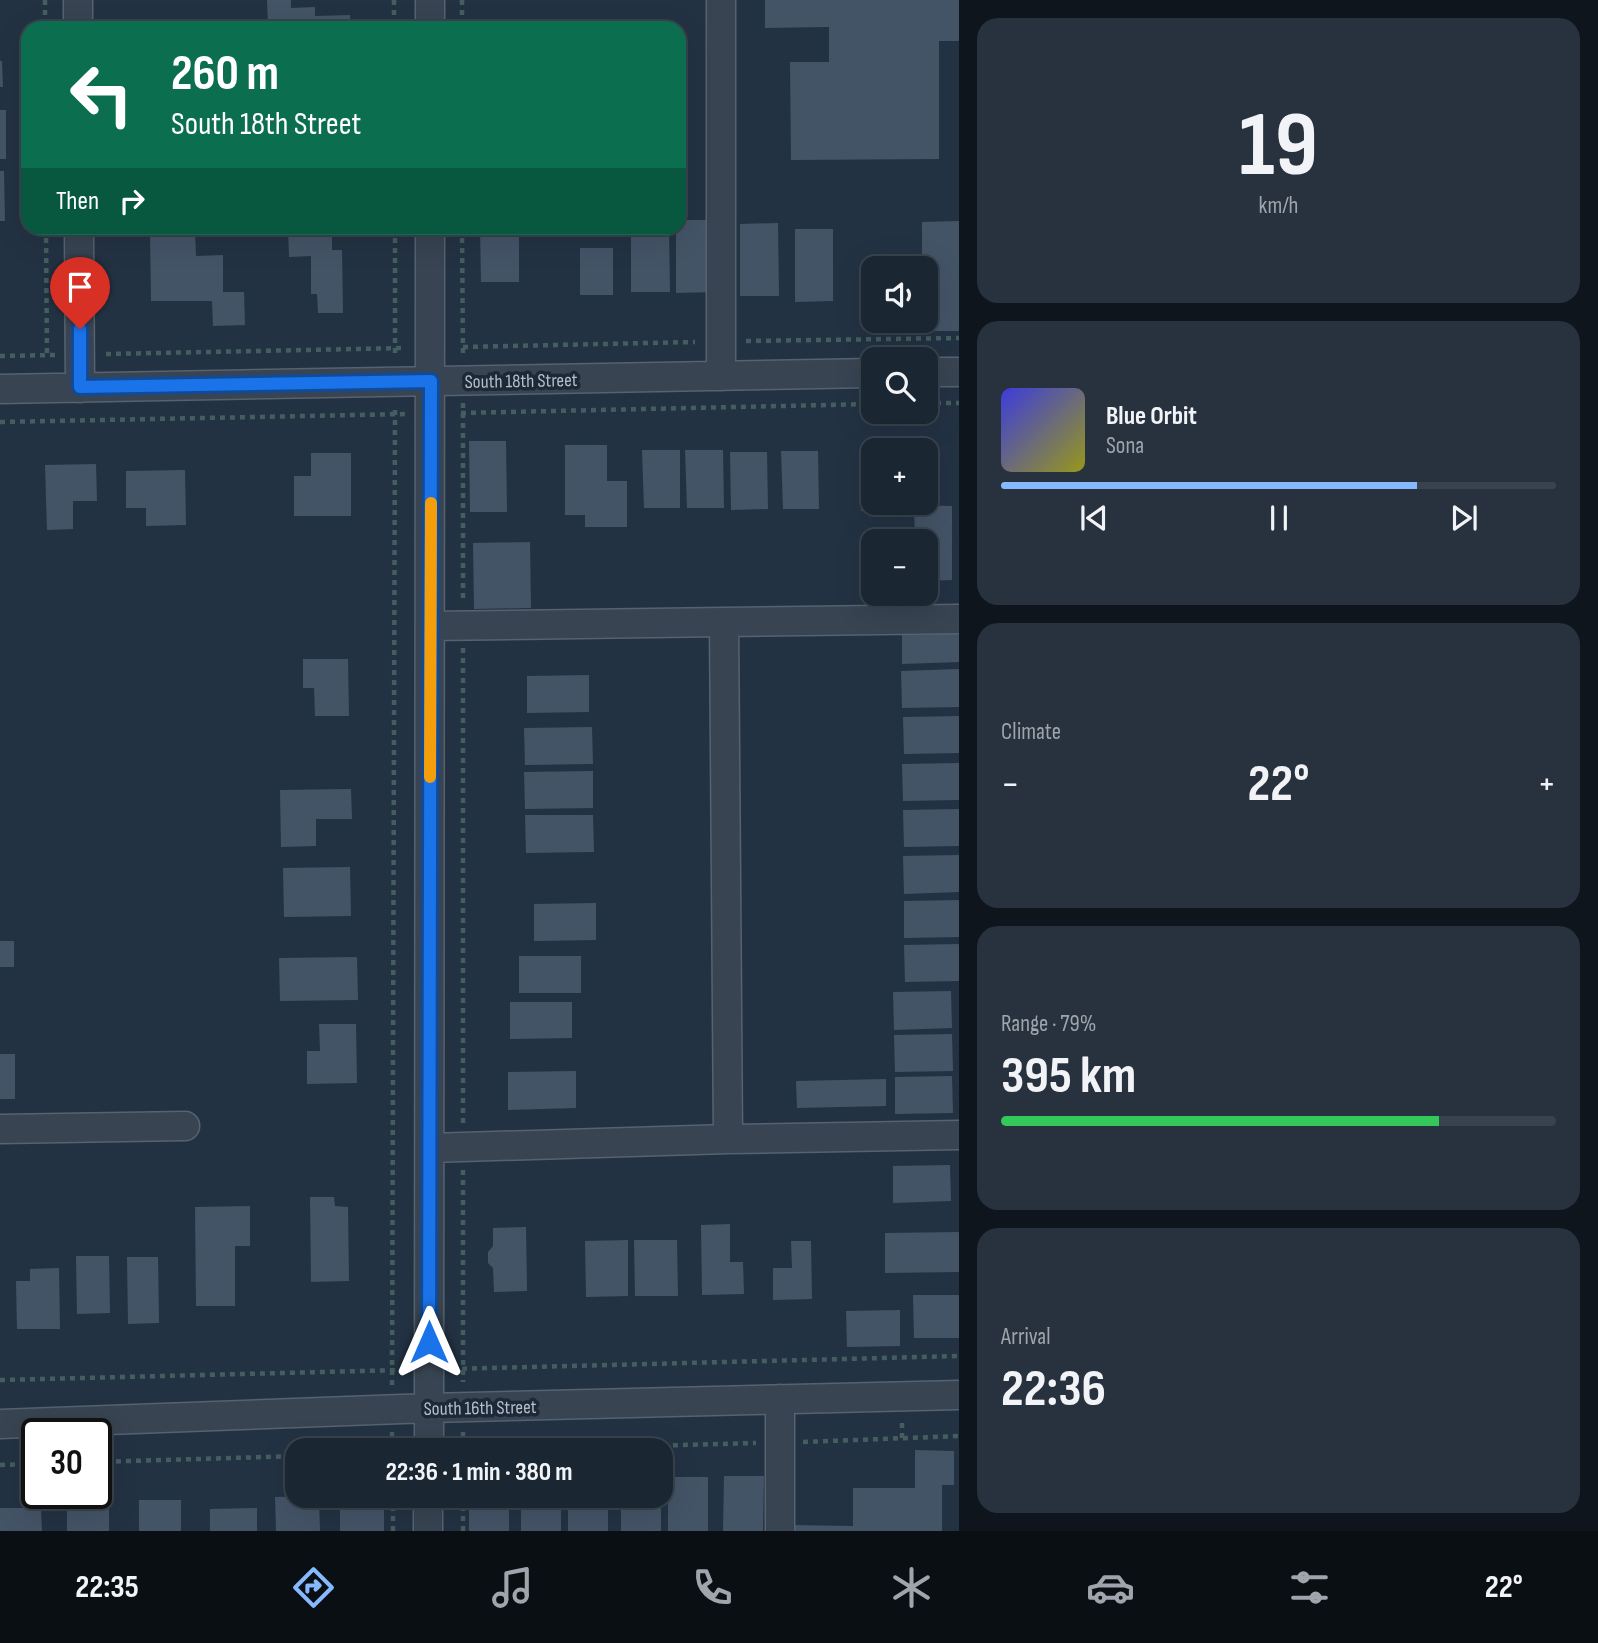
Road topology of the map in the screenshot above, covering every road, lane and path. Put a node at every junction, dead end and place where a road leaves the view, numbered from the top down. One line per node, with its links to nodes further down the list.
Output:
1 (45, 0): 7 (path)
2 (78, 0): 8 (street)
3 (394, 0): 9 (path)
4 (430, 0): 10 (street)
5 (461, 0): 11 (path)
6 (721, 0): 18 (street)
7 (45, 21)
8 (78, 21)
9 (394, 21)
10 (430, 21)
11 (462, 21)
12 (46, 235): 23 (path)
13 (79, 235): 22 (street)
14 (394, 235): 20 (path)
15 (430, 235): 21 (street)
16 (462, 235): 19 (path)
17 (959, 338): 18 (path)
18 (721, 342): 19 (path); 28 (street)
19 (463, 347): 21 (path); 30 (path)
20 (395, 348): 21 (path); 22 (path); 31 (path)
21 (430, 348): 29 (street)
22 (80, 354): 23 (path); 32 (street)
23 (47, 355): 24 (path); 33 (path)
24 (0, 356)
25 (938, 372): 26 (street)
26 (959, 372)
27 (861, 373): 28 (street, South 18th Street)
28 (721, 376): 30 (street, South 18th Street)
29 (431, 381): 30 (street, South 18th Street); 31 (street, South 18th Street); 39 (street)
30 (463, 381): 40 (path)
31 (395, 382): 32 (street, South 18th Street); 50 (path)
32 (80, 387): 33 (street, South 18th Street)
33 (48, 388): 34 (street, South 18th Street)
34 (0, 389)
35 (959, 402): 36 (path)
36 (938, 403)
37 (959, 619): 38 (street)
38 (724, 622): 40 (street); 44 (street)
39 (430, 626): 40 (street); 46 (street)
40 (463, 626): 45 (path)
41 (185, 1126): 42 (street)
42 (0, 1129)
43 (959, 1135): 44 (street)
44 (728, 1139): 45 (street)
45 (463, 1147): 46 (street); 48 (path)
46 (430, 1148): 49 (street)
47 (959, 1356): 48 (path)
48 (463, 1368): 49 (path); 54 (path)
49 (429, 1369): 50 (path); 55 (street)
50 (392, 1370): 51 (path); 56 (path)
51 (0, 1380)
52 (959, 1395): 53 (street, South 16th Street)
53 (780, 1399): 54 (street, South 16th Street); 60 (street)
54 (463, 1407): 55 (street, South 16th Street)
55 (429, 1408): 56 (street, South 16th Street); 59 (street)
56 (392, 1409): 57 (street, South 16th Street)
57 (0, 1424)
58 (959, 1436): 60 (path)
59 (429, 1438)
60 (780, 1443): 61 (path); 72 (street)
61 (673, 1446)
62 (285, 1456): 63 (path)
63 (112, 1462)
64 (21, 1464): 65 (path)
65 (0, 1465)
66 (393, 1508): 69 (path)
67 (428, 1508): 70 (street)
68 (463, 1508): 71 (path)
69 (393, 1531)
70 (428, 1531)
71 (463, 1531)
72 (780, 1531)

